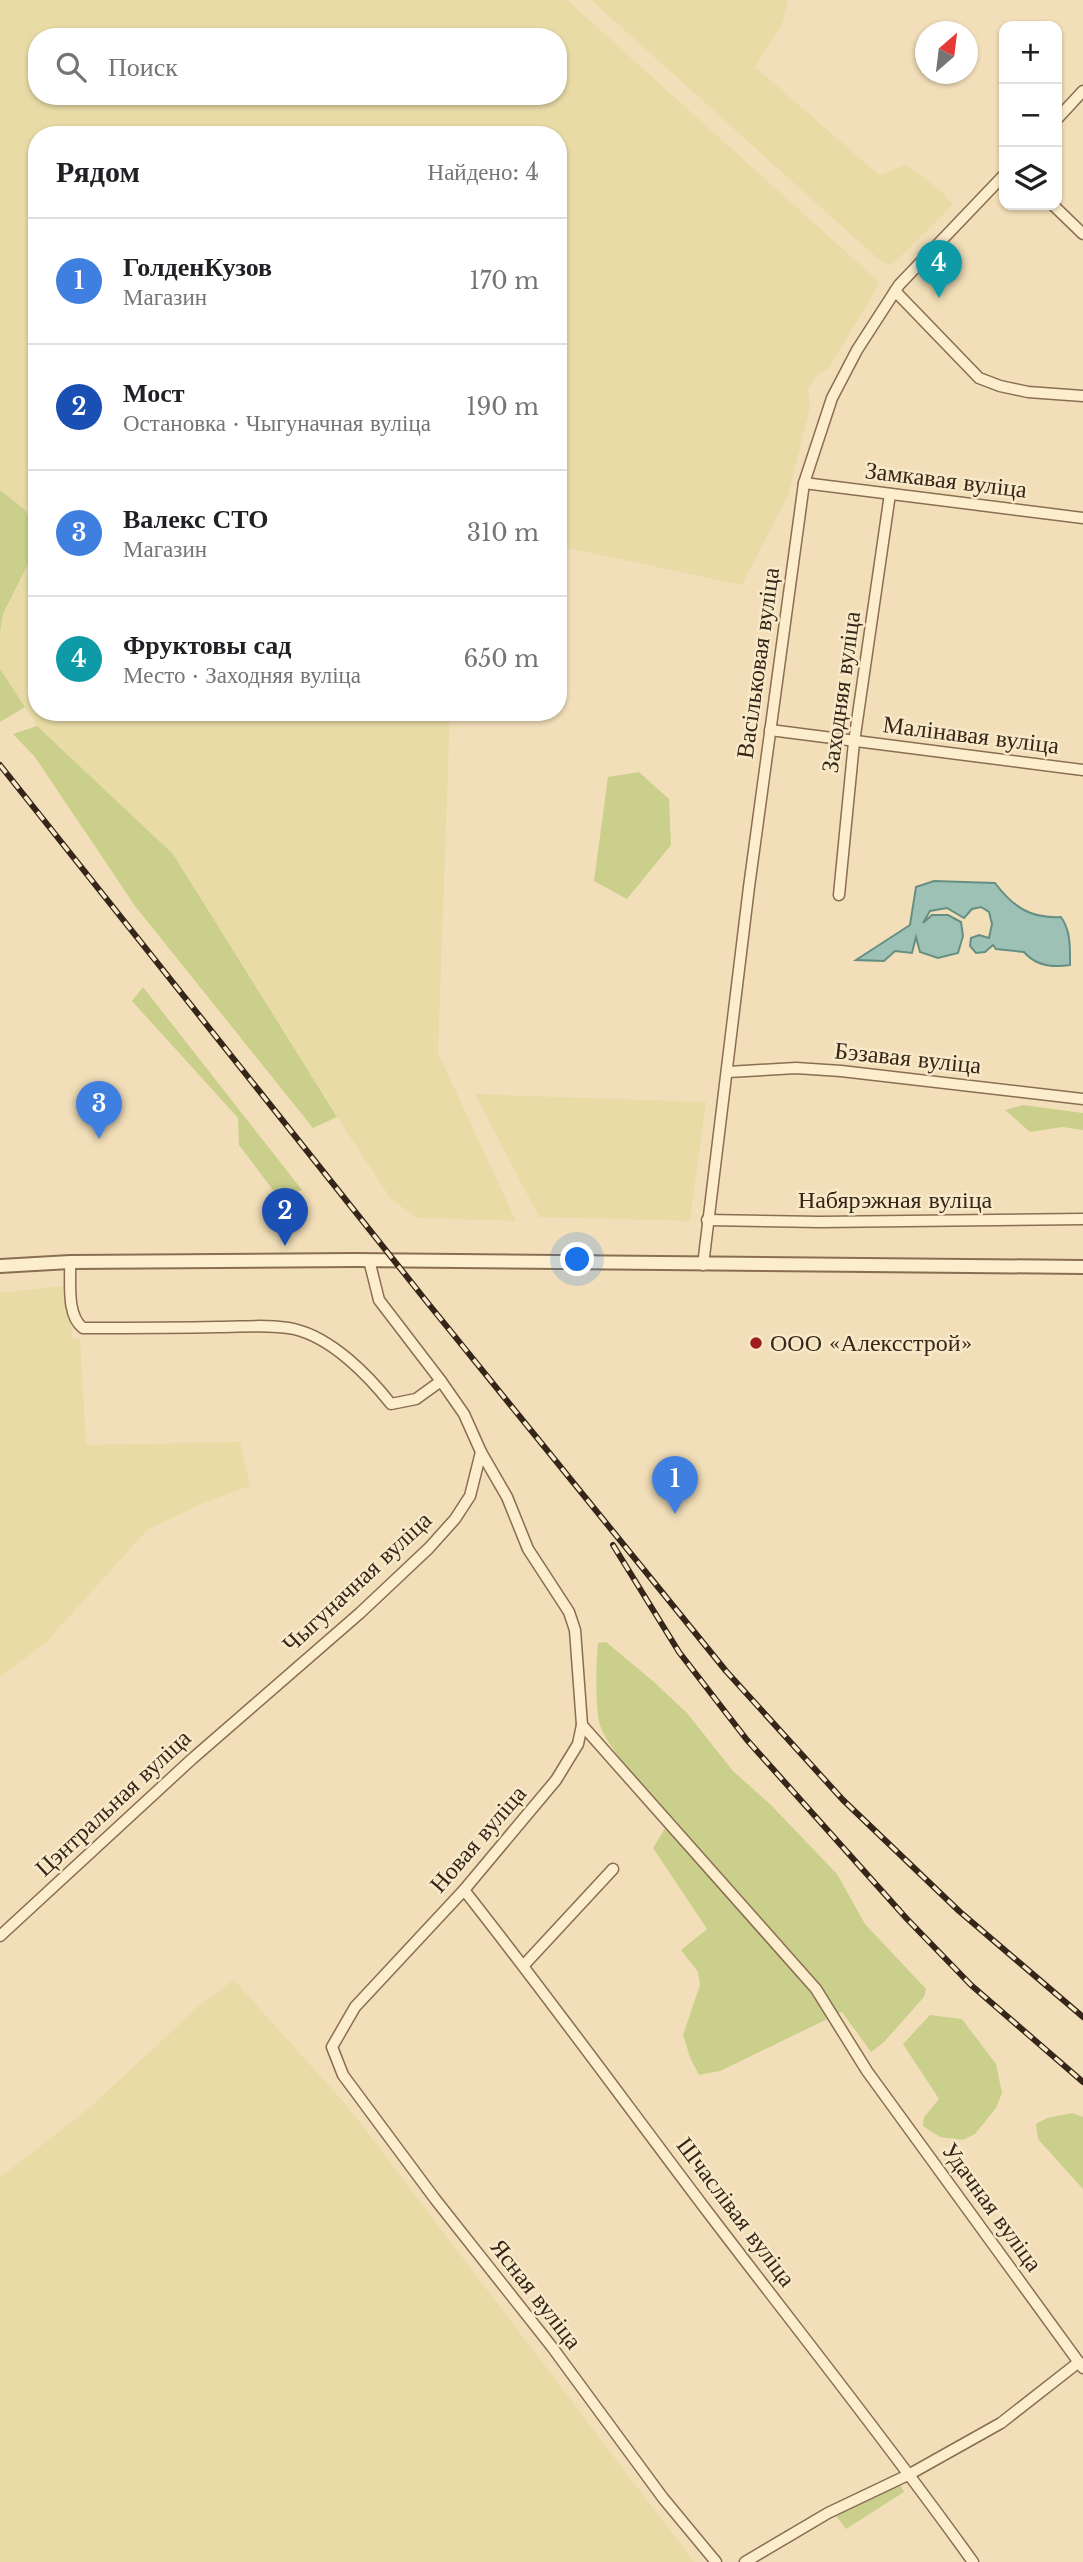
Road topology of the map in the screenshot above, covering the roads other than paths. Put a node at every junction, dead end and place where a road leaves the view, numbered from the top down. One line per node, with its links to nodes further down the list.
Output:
1 (1083, 91): 2 (street)
2 (1062, 114)
3 (999, 180): 6 (street, Васільковая вуліца)
4 (1058, 210): 5 (street)
5 (1083, 234)
6 (895, 291): 7 (street); 8 (street, Васільковая вуліца)
7 (1083, 396)
8 (804, 483): 9 (street, Замкавая вуліца); 11 (street, Васільковая вуліца)
9 (890, 494): 10 (street, Замкавая вуліца); 12 (street, Заходняя вуліца)
10 (1083, 518)
11 (770, 730): 12 (street, Малінавая вуліца); 15 (street, Васільковая вуліца)
12 (855, 742): 13 (street, Малінавая вуліца); 14 (street, Заходняя вуліца)
13 (1083, 770)
14 (839, 895)
15 (728, 1072): 16 (street, Бэзавая вуліца); 18 (street, Васільковая вуліца)
16 (1083, 1099)
17 (1083, 1219): 18 (street, Набярэжная вуліца)
18 (707, 1220): 21 (street, Васільковая вуліца)
19 (369, 1260): 20 (street); 21 (street); 24 (street)
20 (70, 1262): 22 (street); 24 (street)
21 (703, 1265): 23 (street)
22 (0, 1266)
23 (1083, 1267)
24 (441, 1381): 25 (street)
25 (481, 1452): 26 (street, Чыгуначная вуліца); 27 (street, Новая вуліца)
26 (255, 1703): 30 (street, Цэнтральная вуліца)
27 (582, 1726): 29 (street, Новая вуліца); 33 (street, Удачная вуліца)
28 (613, 1869): 31 (street)
29 (464, 1890): 31 (street, Шчаслівая вуліца); 32 (street, Новая вуліца)
30 (0, 1936)
31 (524, 1965): 34 (street, Шчаслівая вуліца)
32 (332, 2047): 35 (street, Ясная вуліца)
33 (1081, 2365): 34 (street)
34 (910, 2474): 36 (street); 37 (street, Шчаслівая вуліца)
35 (716, 2562)
36 (745, 2562)
37 (973, 2562)

